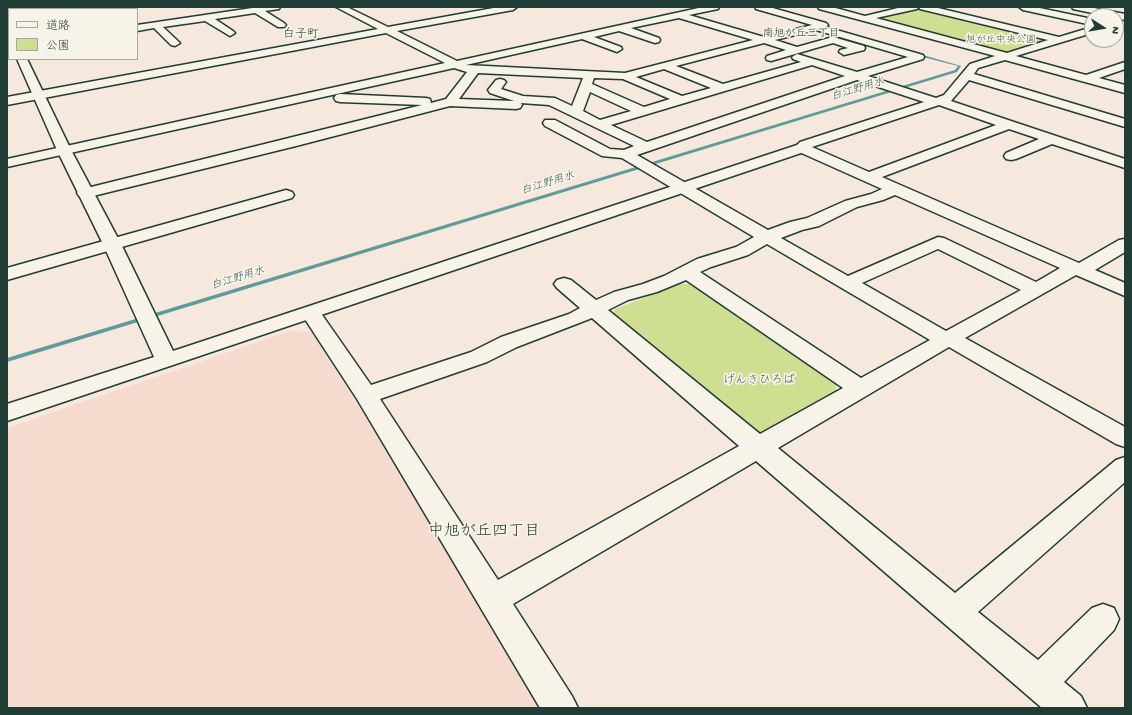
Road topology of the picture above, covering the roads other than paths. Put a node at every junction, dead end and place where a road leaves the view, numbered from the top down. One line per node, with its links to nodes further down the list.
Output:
1 (276, 7): 13 (street)
2 (340, 7): 16 (street)
3 (716, 7): 18 (street)
4 (872, 7): 17 (street)
5 (914, 7): 17 (street)
6 (923, 7): 42 (street)
7 (1023, 7): 23 (street)
8 (1075, 7): 22 (street)
9 (517, 8): 35 (street)
10 (817, 8): 19 (street); 21 (street)
11 (363, 9): 16 (street)
12 (658, 9): 18 (street)
13 (256, 10): 20 (street); 28 (street)
14 (754, 11): 19 (street); 19 (street)
15 (170, 12): 24 (street)
16 (349, 12): 35 (street)
17 (891, 12): 21 (street)
18 (679, 15): 29 (street); 33 (street)
19 (784, 16): 30 (street)
20 (207, 18): 24 (street); 37 (street)
21 (865, 18): 38 (street); 38 (street)
22 (1125, 19)
23 (1084, 20)
24 (182, 21): 27 (street)
25 (730, 22): 29 (street)
26 (840, 24): 30 (street)
27 (156, 25): 32 (street); 43 (street)
28 (281, 25)
29 (714, 25): 41 (street)
30 (820, 26): 41 (street); 67 (street)
31 (1063, 27): 34 (street)
32 (138, 28)
33 (620, 28): 39 (street); 40 (street)
34 (1084, 30)
35 (388, 32): 61 (street); 74 (street)
36 (1084, 33): 42 (street)
37 (230, 34)
38 (921, 34): 55 (street)
39 (583, 36): 44 (street); 47 (street)
40 (655, 40)
41 (764, 40): 48 (street); 63 (street)
42 (1060, 40): 55 (street)
43 (175, 43)
44 (543, 45): 46 (street); 49 (street)
45 (478, 47): 52 (street)
46 (522, 49): 52 (street); 53 (street)
47 (617, 49)
48 (797, 50): 50 (street); 51 (street)
49 (563, 52)
50 (844, 52)
51 (785, 54): 57 (street); 59 (street)
52 (497, 55): 61 (street)
53 (537, 55)
54 (966, 56): 60 (street)
55 (1006, 57): 60 (street); 69 (street)
56 (22, 60): 74 (street)
57 (764, 60)
58 (552, 61): 68 (street)
59 (811, 62): 67 (street); 71 (street)
60 (987, 62): 65 (street)
61 (454, 64): 64 (street); 73 (street)
62 (1125, 65): 69 (street)
63 (665, 66): 66 (street); 71 (street)
64 (475, 70): 68 (street); 78 (street)
65 (966, 75): 79 (street); 83 (street)
66 (625, 76): 68 (street); 76 (street)
67 (857, 76): 79 (street); 87 (street)
68 (586, 78): 80 (street); 81 (street)
69 (1086, 79): 72 (street)
70 (500, 82): 75 (street)
71 (722, 88): 76 (street)
72 (1125, 89)
73 (316, 95): 78 (street); 89 (street)
74 (39, 96): 77 (street); 89 (street)
75 (522, 100): 78 (street); 81 (street)
76 (682, 100): 80 (street)
77 (7, 101)
78 (449, 102): 97 (street)
79 (938, 102): 85 (street); 88 (street)
80 (642, 111): 84 (street)
81 (576, 113): 84 (street)
82 (550, 122): 90 (street)
83 (1125, 123)
84 (599, 124): 87 (street)
85 (1008, 124): 86 (street); 94 (street)
86 (1052, 139): 91 (street); 93 (street)
87 (646, 147): 90 (street)
88 (802, 148): 94 (street); 95 (street)
89 (64, 150): 92 (street); 97 (street)
90 (625, 154): 95 (street)
91 (1011, 156)
92 (7, 163)
93 (1125, 164)
94 (869, 178): 96 (street)
95 (684, 188): 99 (street); 110 (street)
96 (894, 189): 99 (street); 102 (street)
97 (85, 193): 100 (street)
98 (286, 195): 100 (street)
99 (767, 237): 103 (street); 105 (street)
100 (112, 244): 104 (street); 112 (street)
101 (1123, 247): 102 (street)
102 (1078, 269): 107 (street); 108 (street)
103 (687, 272): 109 (street); 113 (street)
104 (7, 274)
105 (847, 283): 107 (street); 111 (street)
106 (564, 284): 109 (street)
107 (1035, 289): 111 (street)
108 (1125, 290)
109 (593, 308): 114 (street); 117 (street)
110 (311, 313): 112 (street); 114 (street)
111 (947, 339): 113 (street); 116 (street)
112 (167, 360): 115 (street)
113 (861, 389): 117 (street)
114 (366, 395): 119 (street)
115 (7, 413)
116 (1125, 438)
117 (759, 447): 119 (street); 120 (street)
118 (1125, 467): 120 (street)
119 (492, 600): 123 (street)
120 (955, 612): 122 (street)
121 (1103, 619): 122 (street)
122 (1039, 683): 124 (street)
123 (560, 708)
124 (1069, 708)

